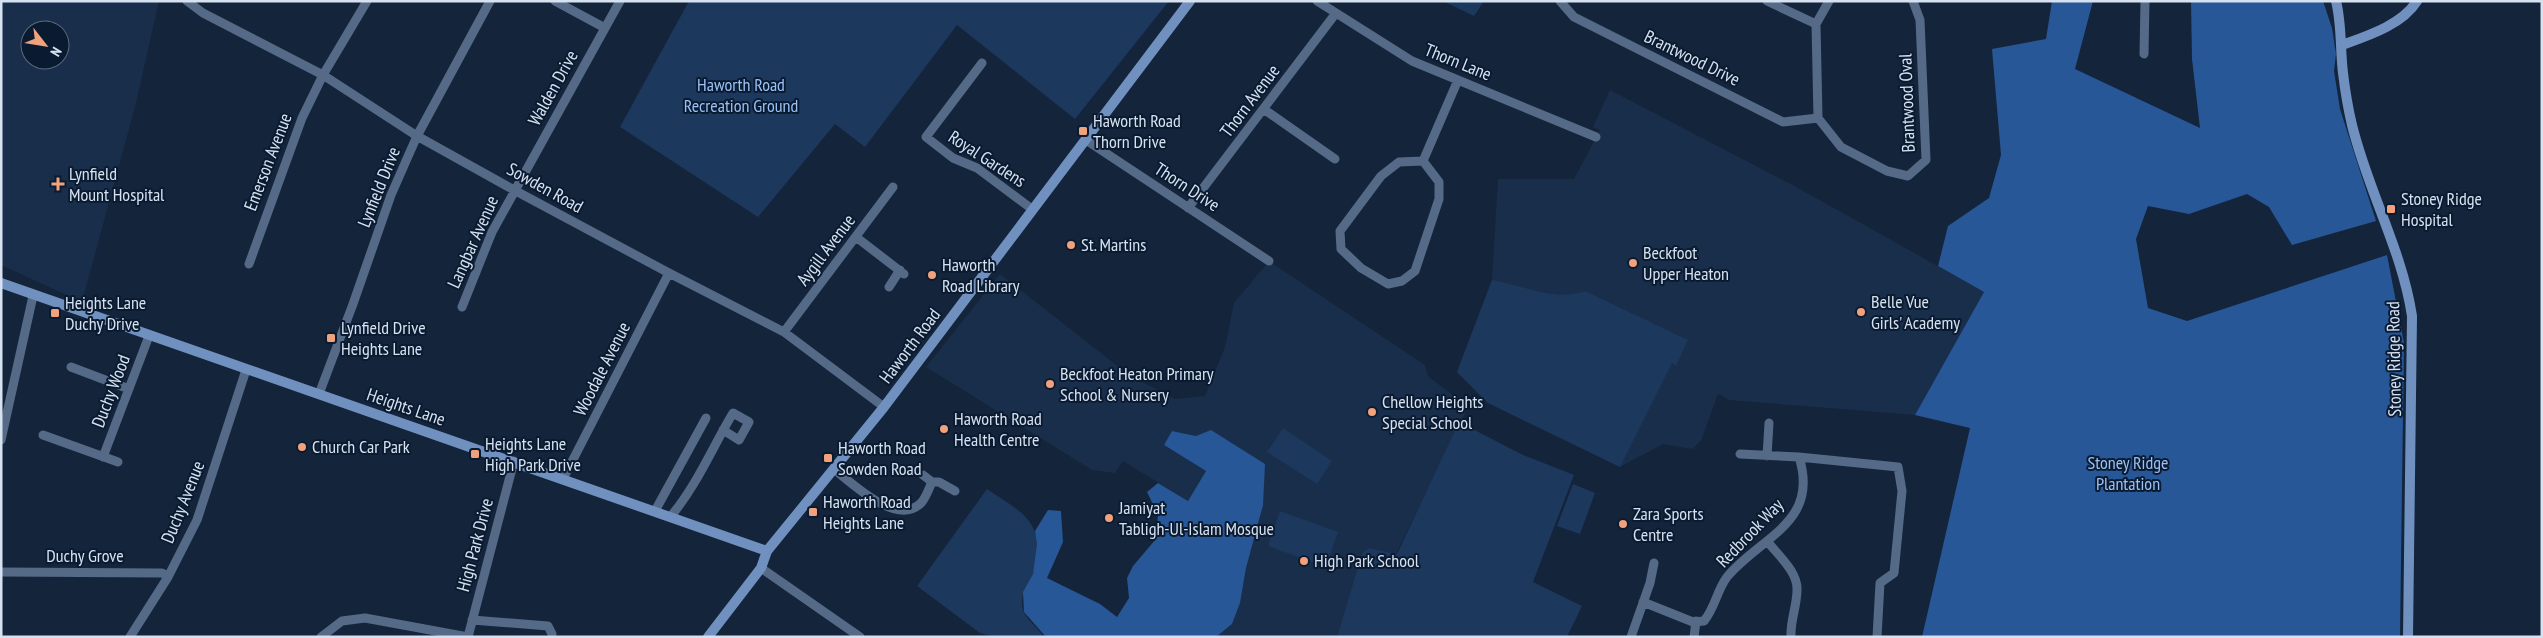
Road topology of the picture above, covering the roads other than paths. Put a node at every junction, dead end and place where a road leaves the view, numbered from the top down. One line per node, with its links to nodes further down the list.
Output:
1 (187, 1): 21 (street, Sowden Road)
2 (367, 1): 21 (street, Emerson Avenue)
3 (490, 1): 25 (street, Lynfield Drive)
4 (555, 1): 17 (street)
5 (620, 1): 17 (street, Walden Drive)
6 (1190, 1): 27 (street, Haworth Road)
7 (1317, 1): 15 (street, Thorn Lane)
8 (1560, 1): 24 (street, Brantwood Drive)
9 (1767, 1): 16 (street)
10 (1829, 1): 16 (street)
11 (1913, 1): 24 (street, Brantwood Oval)
12 (2145, 1): 19 (street)
13 (2336, 1): 18 (street, Stoney Ridge Road)
14 (2416, 1): 18 (street)
15 (1336, 13): 22 (street, Thorn Lane); 23 (street, Thorn Avenue)
16 (1816, 24): 24 (street)
17 (605, 28): 31 (street, Walden Drive)
18 (2342, 45): 86 (street, Stoney Ridge Road)
19 (2144, 54)
20 (982, 62): 33 (street, Royal Gardens)
21 (323, 75): 25 (street, Sowden Road); 36 (street, Emerson Avenue)
22 (1458, 80): 26 (street, Thorn Lane); 29 (street)
23 (1265, 110): 28 (street); 32 (street, Thorn Avenue)
24 (1818, 118)
25 (417, 136): 31 (street, Sowden Road); 47 (street, Lynfield Drive)
26 (1596, 137)
27 (1086, 140): 32 (street, Thorn Drive); 33 (street, Haworth Road)
28 (1335, 159)
29 (1423, 161): 29 (street)
30 (893, 187): 34 (street, Aygill Avenue)
31 (514, 190): 37 (street, Sowden Road); 41 (street, Langbar Avenue)
32 (1188, 208): 35 (street, Thorn Drive)
33 (1032, 209): 48 (street, Haworth Road)
34 (856, 237): 39 (street); 42 (street, Aygill Avenue)
35 (1269, 262)
36 (249, 264)
37 (669, 273): 42 (street, Sowden Road); 62 (street, Woodale Avenue)
38 (1, 283): 40 (street, Heights Lane)
39 (889, 287)
40 (33, 296): 43 (street, Heights Lane); 53 (street)
41 (462, 307)
42 (784, 332): 48 (street, Sowden Road)
43 (149, 336): 45 (street, Heights Lane); 46 (street, Duchy Wood)
44 (71, 367): 46 (street)
45 (246, 370): 47 (street, Heights Lane); 72 (street, Duchy Avenue)
46 (129, 389): 56 (street, Duchy Wood)
47 (318, 394): 58 (street, Heights Lane)
48 (884, 407): 60 (street, Haworth Road)
49 (706, 418): 65 (street)
50 (1769, 423): 55 (street)
51 (723, 430): 66 (street)
52 (43, 435): 56 (street)
53 (1, 440)
54 (1740, 454): 55 (street)
55 (1767, 456): 57 (street)
56 (103, 457): 59 (street)
57 (1798, 457): 67 (street, Redbrook Way); 85 (street)
58 (514, 461): 62 (street, Heights Lane); 74 (street, High Park Drive)
59 (118, 462)
60 (834, 469): 63 (street); 68 (street, Haworth Road)
61 (923, 475): 63 (street)
62 (563, 479): 65 (street, Heights Lane)
63 (932, 482): 64 (street)
64 (955, 491)
65 (655, 511): 66 (street, Heights Lane)
66 (671, 516): 68 (street, Heights Lane)
67 (1767, 542): 75 (street, Redbrook Way); 84 (street)
68 (767, 551): 70 (street, Haworth Road)
69 (1654, 563): 73 (street)
70 (761, 568): 80 (street, Haworth Road); 81 (street)
71 (1, 572): 72 (street, Duchy Grove)
72 (168, 577): 77 (street, Duchy Avenue)
73 (1643, 602): 75 (street); 82 (street)
74 (472, 620): 76 (street); 79 (street, High Park Drive)
75 (1696, 622): 83 (street)
76 (552, 634)
77 (130, 637)
78 (321, 637): 79 (street)
79 (468, 637)
80 (708, 637)
81 (860, 637)
82 (1631, 637)
83 (1694, 637)
84 (1791, 637)
85 (1877, 637)
86 (2408, 637)

